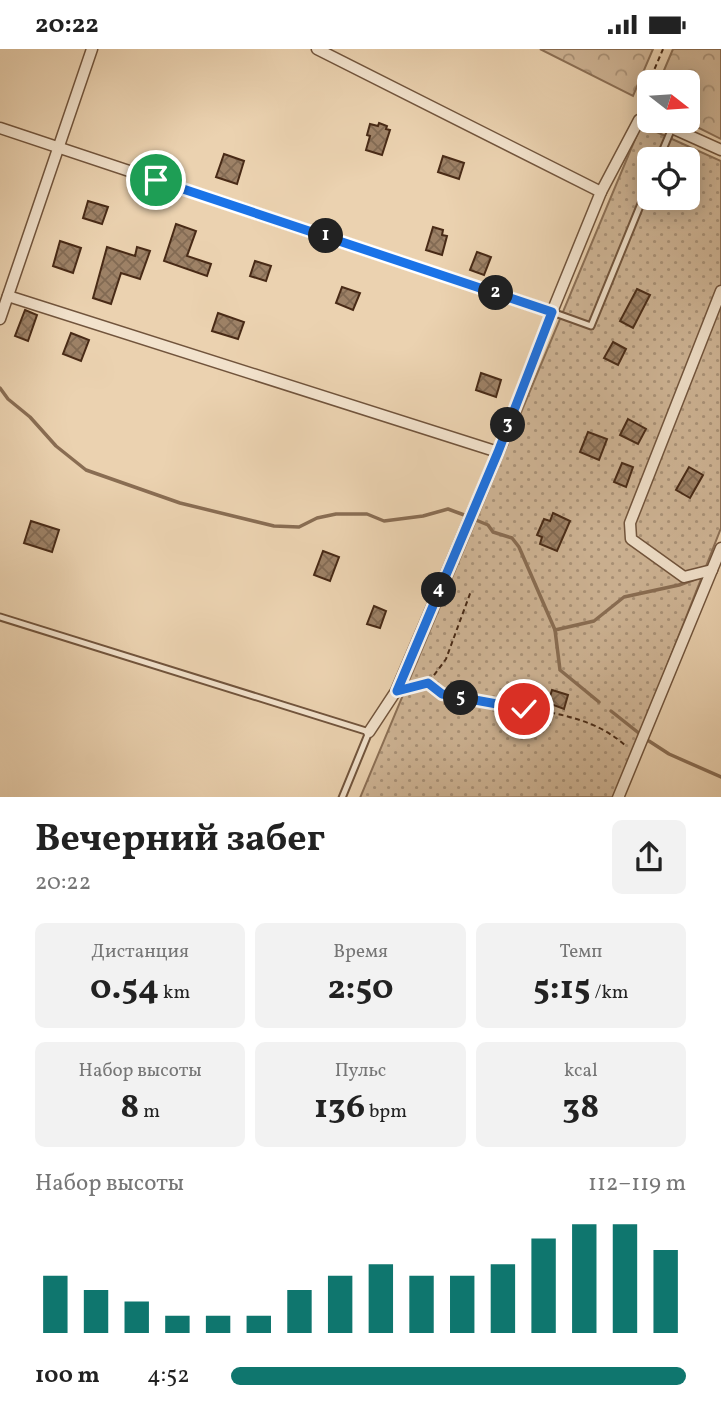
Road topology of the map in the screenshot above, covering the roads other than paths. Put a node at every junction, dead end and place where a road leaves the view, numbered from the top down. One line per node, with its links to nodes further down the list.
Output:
1 (92, 49): 6 (street)
2 (317, 49): 8 (street)
3 (637, 124): 8 (street)
4 (0, 128): 6 (street)
5 (684, 133): 7 (street)
6 (58, 146): 11 (street); 12 (street)
7 (721, 150)
8 (601, 192): 12 (street)
9 (638, 210): 12 (lane)
10 (721, 291): 16 (street)
11 (8, 296): 13 (street); 14 (street)
12 (552, 312): 14 (street)
13 (0, 319)
14 (498, 452): 18 (street)
15 (721, 548): 16 (street)
16 (712, 570): 20 (street)
17 (0, 617): 18 (lane)
18 (369, 732): 19 (lane)
19 (342, 797)
20 (618, 797)

